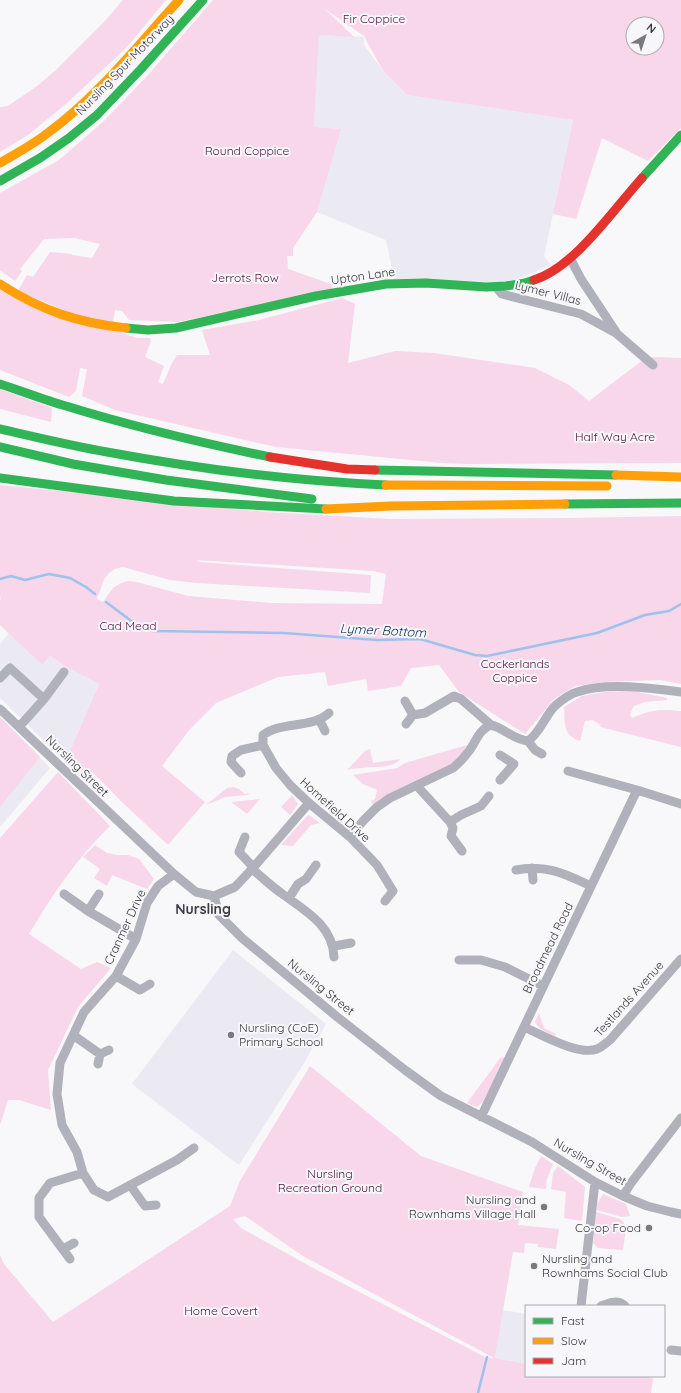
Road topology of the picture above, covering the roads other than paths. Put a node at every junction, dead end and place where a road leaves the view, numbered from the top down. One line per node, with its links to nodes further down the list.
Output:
1 (179, 0): 4 (main road, Nursling Spur Motorway)
2 (203, 0): 5 (main road, Nursling Spur Motorway)
3 (681, 135): 6 (main road, Upton Lane)
4 (0, 163)
5 (0, 181)
6 (570, 258): 8 (main road, Upton Lane); 9 (street, Lymer Villas)
7 (0, 284): 8 (main road, Upton Lane)
8 (497, 288): 9 (street, Lymer Villas)
9 (616, 333): 10 (street, Lymer Villas)
10 (653, 365)
11 (0, 384): 14 (main road)
12 (0, 429): 16 (main road)
13 (0, 447): 20 (main road)
14 (681, 477)
15 (0, 478): 20 (main road)
16 (618, 486)
17 (665, 486): 18 (main road)
18 (681, 486)
19 (681, 502): 20 (main road)
20 (391, 506)
21 (64, 672): 24 (street)
22 (0, 678): 24 (street)
23 (681, 692): 34 (street)
24 (44, 698): 32 (street)
25 (405, 701): 28 (street)
26 (0, 709): 32 (street, Nursling Street)
27 (330, 713): 29 (street)
28 (413, 715): 30 (street); 31 (street)
29 (319, 719): 33 (street); 35 (street)
30 (406, 724)
31 (491, 725): 34 (street); 41 (street)
32 (19, 727): 54 (street, Nursling Street)
33 (325, 731)
34 (528, 741): 36 (street)
35 (263, 745): 39 (street); 44 (street, Homefield Drive)
36 (542, 754)
37 (500, 755): 40 (street)
38 (568, 771): 42 (street)
39 (242, 773)
40 (500, 780)
41 (417, 786): 46 (street); 48 (street)
42 (637, 790): 45 (street); 56 (street, Broadmead Road)
43 (489, 796): 46 (street)
44 (309, 803): 48 (street, Homefield Drive); 52 (street)
45 (681, 804)
46 (451, 825): 49 (street)
47 (245, 837): 52 (street)
48 (350, 838): 61 (street, Homefield Drive)
49 (462, 851)
50 (316, 866): 60 (street)
51 (532, 868): 53 (street); 55 (street); 56 (street)
52 (253, 869): 59 (street); 60 (street)
53 (516, 870)
54 (174, 874): 59 (street, Nursling Street); 63 (street, Cranmer Drive)
55 (533, 880)
56 (591, 886): 71 (street, Broadmead Road)
57 (64, 894): 62 (street)
58 (99, 894): 62 (street)
59 (214, 896): 77 (street, Nursling Street)
60 (289, 898): 65 (street)
61 (385, 901)
62 (88, 911): 63 (street)
63 (136, 939): 69 (street, Cranmer Drive)
64 (351, 943): 65 (street)
65 (334, 946): 66 (street)
66 (334, 957)
67 (681, 959): 72 (street, Testlands Avenue)
68 (459, 960): 71 (street)
69 (116, 976): 70 (street); 73 (street, Cranmer Drive)
70 (150, 984)
71 (543, 986): 72 (street, Broadmead Road)
72 (524, 1027): 77 (street, Broadmead Road)
73 (73, 1035): 75 (street); 82 (street, Cranmer Drive)
74 (109, 1050): 75 (street)
75 (100, 1054): 76 (street)
76 (98, 1064)
77 (481, 1117): 83 (street, Nursling Street)
78 (681, 1118): 85 (street)
79 (194, 1148): 80 (street, Cranmer Drive)
80 (177, 1160): 81 (street); 84 (street, Cranmer Drive)
81 (182, 1168)
82 (83, 1173): 84 (street, Cranmer Drive); 89 (street)
83 (595, 1182): 85 (street, Nursling Street); 91 (street)
84 (130, 1185): 86 (street)
85 (623, 1196): 87 (street, Nursling Street)
86 (156, 1205)
87 (681, 1214)
88 (74, 1243): 89 (street)
89 (63, 1249): 90 (street)
90 (70, 1259)
91 (581, 1305)
92 (604, 1305): 93 (street)
93 (624, 1305)
94 (671, 1350): 95 (street)
95 (681, 1351)

